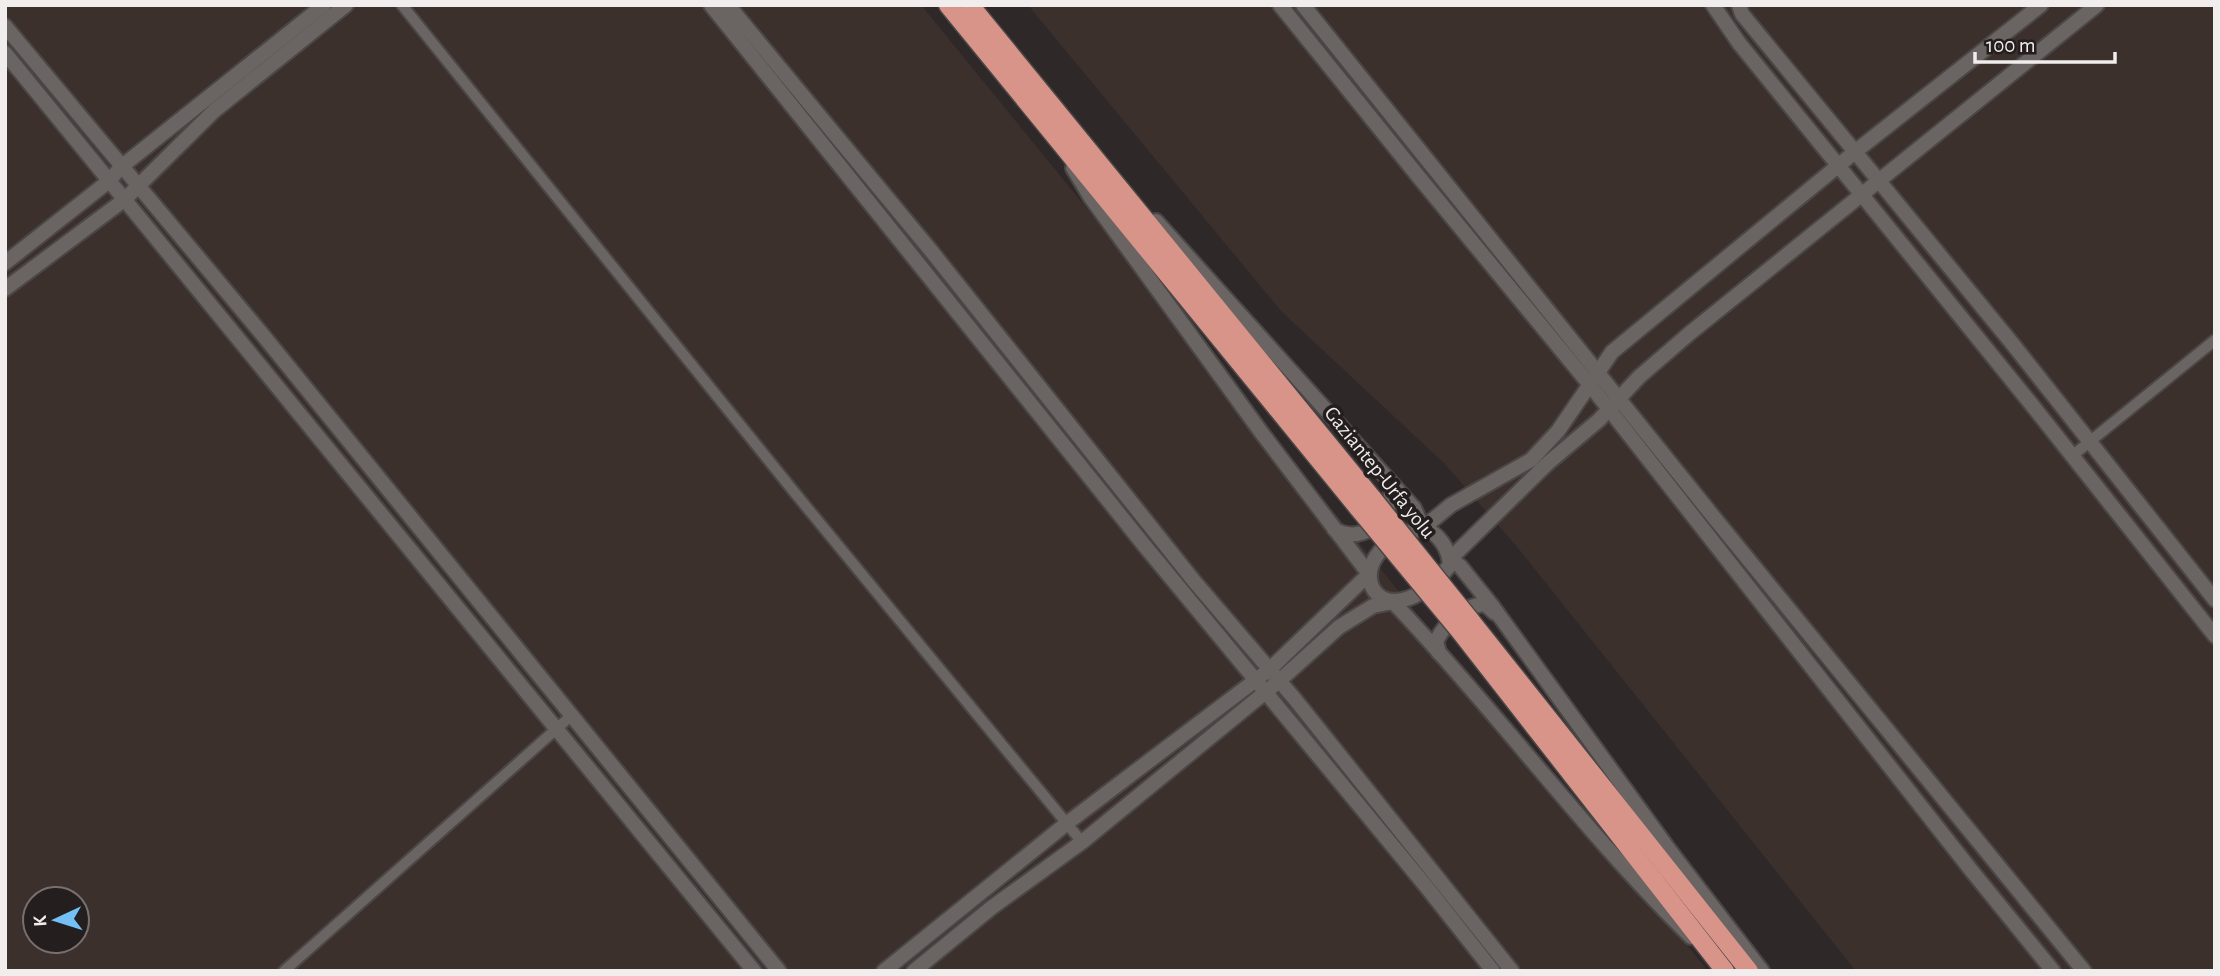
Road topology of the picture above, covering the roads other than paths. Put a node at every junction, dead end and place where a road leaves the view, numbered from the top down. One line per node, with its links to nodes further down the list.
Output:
1 (324, 5): 19 (street)
2 (346, 5): 22 (street)
3 (402, 5): 51 (street)
4 (711, 5): 47 (street)
5 (728, 5): 46 (street)
6 (948, 5): 16 (highway, Gaziantep-Urfa yolu)
7 (970, 5): 23 (highway, Gaziantep-Urfa yolu)
8 (1280, 5): 29 (street)
9 (1303, 5): 29 (street)
10 (1713, 5): 18 (street)
11 (1739, 5): 17 (street)
12 (2041, 5): 17 (street)
13 (2097, 5): 20 (street)
14 (5, 26): 19 (street)
15 (5, 53): 21 (street)
16 (1047, 126): 35 (highway, Gaziantep-Urfa yolu); 36 (street)
17 (1856, 151): 18 (street); 20 (street)
18 (1838, 166): 24 (street); 29 (street)
19 (121, 167): 21 (street); 22 (street)
20 (1879, 180): 24 (street); 32 (street)
21 (109, 181): 25 (street); 26 (street)
22 (139, 187): 25 (street); 49 (street)
23 (1120, 189): 34 (street); 35 (highway, Gaziantep-Urfa yolu)
24 (1861, 194): 30 (street); 33 (street)
25 (124, 200): 27 (street); 50 (street)
26 (5, 264)
27 (5, 289)
28 (2215, 340): 32 (street)
29 (1594, 379): 30 (street); 31 (street); 37 (street)
30 (1619, 399): 31 (street); 64 (street)
31 (1608, 411): 38 (street); 63 (street)
32 (2090, 442): 33 (street); 40 (street)
33 (2072, 456): 44 (street)
34 (1387, 478): 36 (street); 37 (street)
35 (1366, 504): 43 (highway, Gaziantep-Urfa yolu, bridge)
36 (1333, 528): 39 (street)
37 (1423, 528): 38 (street); 39 (street)
38 (1450, 559): 41 (street); 42 (street)
39 (1369, 574): 41 (street); 46 (street)
40 (2215, 600)
41 (1393, 602): 45 (street); 46 (street)
42 (1501, 618): 45 (street); 62 (street)
43 (1465, 626): 60 (highway, Gaziantep-Urfa yolu); 61 (highway, Gaziantep-Urfa yolu)
44 (2215, 636)
45 (1440, 653): 60 (street)
46 (1274, 676): 47 (street); 48 (street); 59 (street)
47 (1255, 681): 48 (street); 51 (street)
48 (1265, 692): 52 (street); 58 (street)
49 (572, 715): 50 (street); 55 (street)
50 (556, 729): 53 (street); 54 (street)
51 (1066, 824): 52 (street); 56 (street)
52 (1082, 842): 57 (street)
53 (284, 971)
54 (754, 971)
55 (779, 971)
56 (884, 971)
57 (914, 971)
58 (1493, 971)
59 (1512, 971)
60 (1725, 971)
61 (1749, 971)
62 (1762, 971)
63 (2053, 971)
64 (2084, 971)

